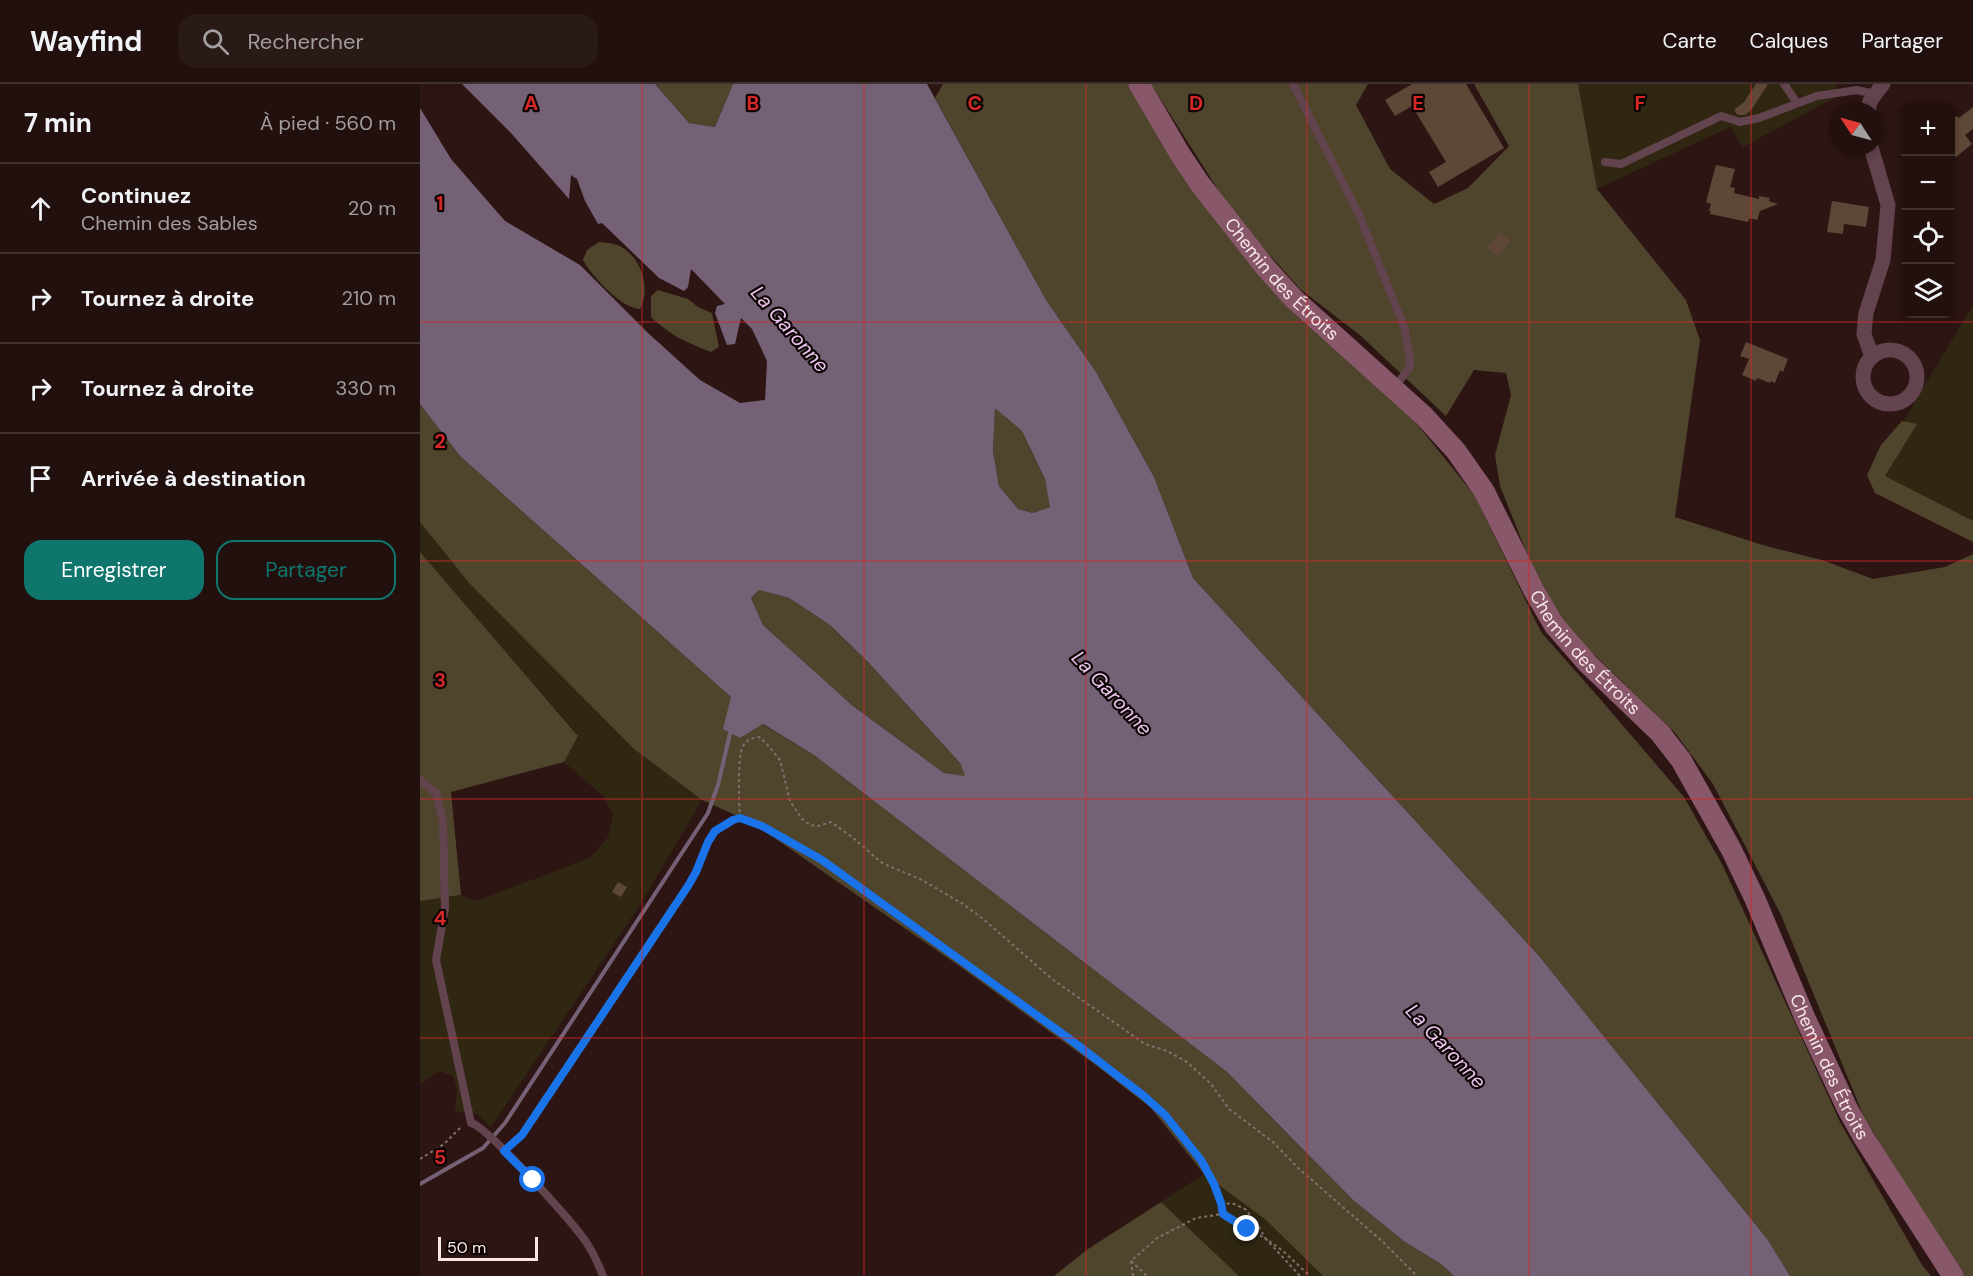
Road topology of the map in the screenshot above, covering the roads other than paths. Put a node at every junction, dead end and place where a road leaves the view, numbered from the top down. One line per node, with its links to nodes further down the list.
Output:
1 (1139, 84): 10 (main road, Chemin des Étroits)
2 (1293, 84): 10 (lane)
3 (1784, 84): 6 (lane)
4 (1879, 89): 5 (street); 6 (lane)
5 (1870, 102)
6 (1797, 103): 8 (lane)
7 (1874, 156): 9 (street)
8 (1605, 162)
9 (1872, 357)
10 (1394, 388): 13 (main road, Chemin des Étroits)
11 (420, 780): 12 (lane)
12 (603, 1276)
13 (1953, 1276)

